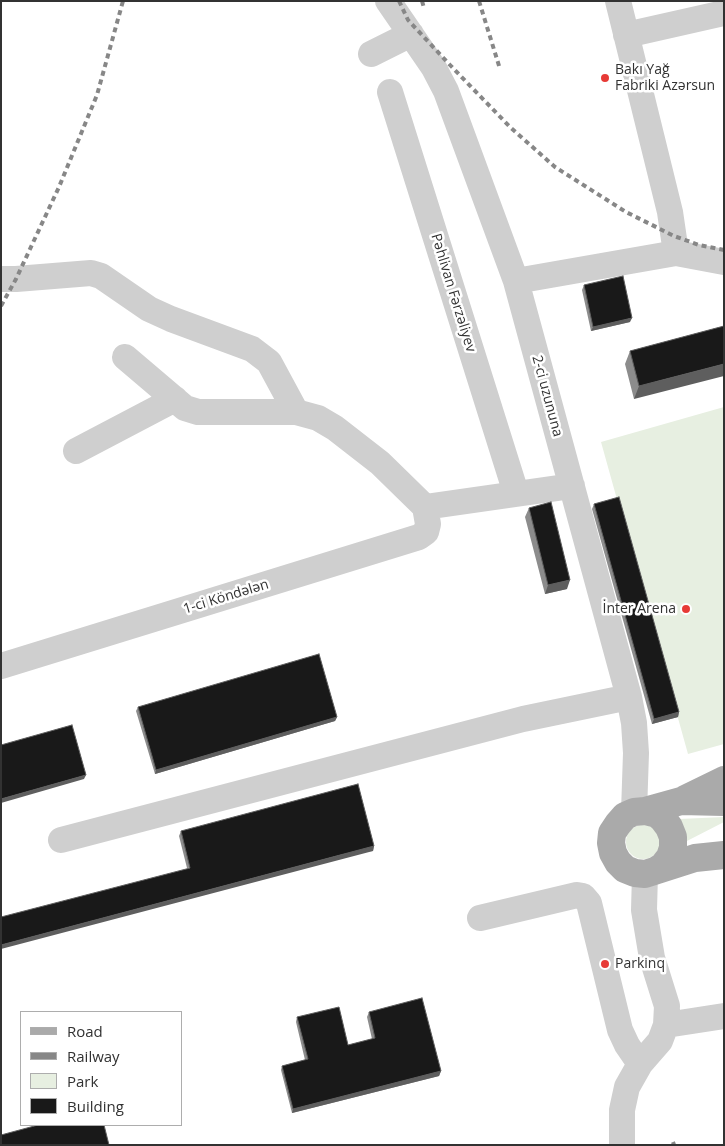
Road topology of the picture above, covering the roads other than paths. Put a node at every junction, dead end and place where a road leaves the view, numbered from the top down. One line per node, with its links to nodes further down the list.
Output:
1 (388, 1): 4 (street, 2-ci uzununa)
2 (618, 1): 5 (street)
3 (724, 13): 5 (street)
4 (411, 34): 6 (street); 11 (street, 2-ci uzununa)
5 (626, 35): 8 (street)
6 (371, 54)
7 (390, 92): 17 (street, Pəhlivan Fərzəliyev)
8 (676, 253): 9 (street); 11 (street)
9 (724, 262)
10 (1, 279): 14 (street)
11 (516, 281): 16 (street, 2-ci uzununa)
12 (124, 357): 13 (street)
13 (175, 399): 14 (street); 15 (street)
14 (296, 412): 18 (street)
15 (76, 451)
16 (572, 486): 17 (street); 20 (street, 2-ci uzununa)
17 (516, 493): 18 (street)
18 (425, 508): 19 (street, 1-ci Köndələn)
19 (1, 666)
20 (629, 697): 24 (street, 2-ci uzununa); 26 (street)
21 (724, 780): 22 (main road)
22 (681, 801): 23 (main road); 24 (main road)
23 (724, 802)
24 (639, 812): 29 (main road); 29 (main road)
25 (724, 838): 28 (main road)
26 (60, 840)
27 (724, 855): 28 (main road)
28 (695, 858): 29 (main road)
29 (650, 873): 32 (street)
30 (480, 918): 33 (street)
31 (724, 1016): 32 (street)
32 (666, 1025): 33 (street)
33 (640, 1064): 34 (street)
34 (622, 1145)

